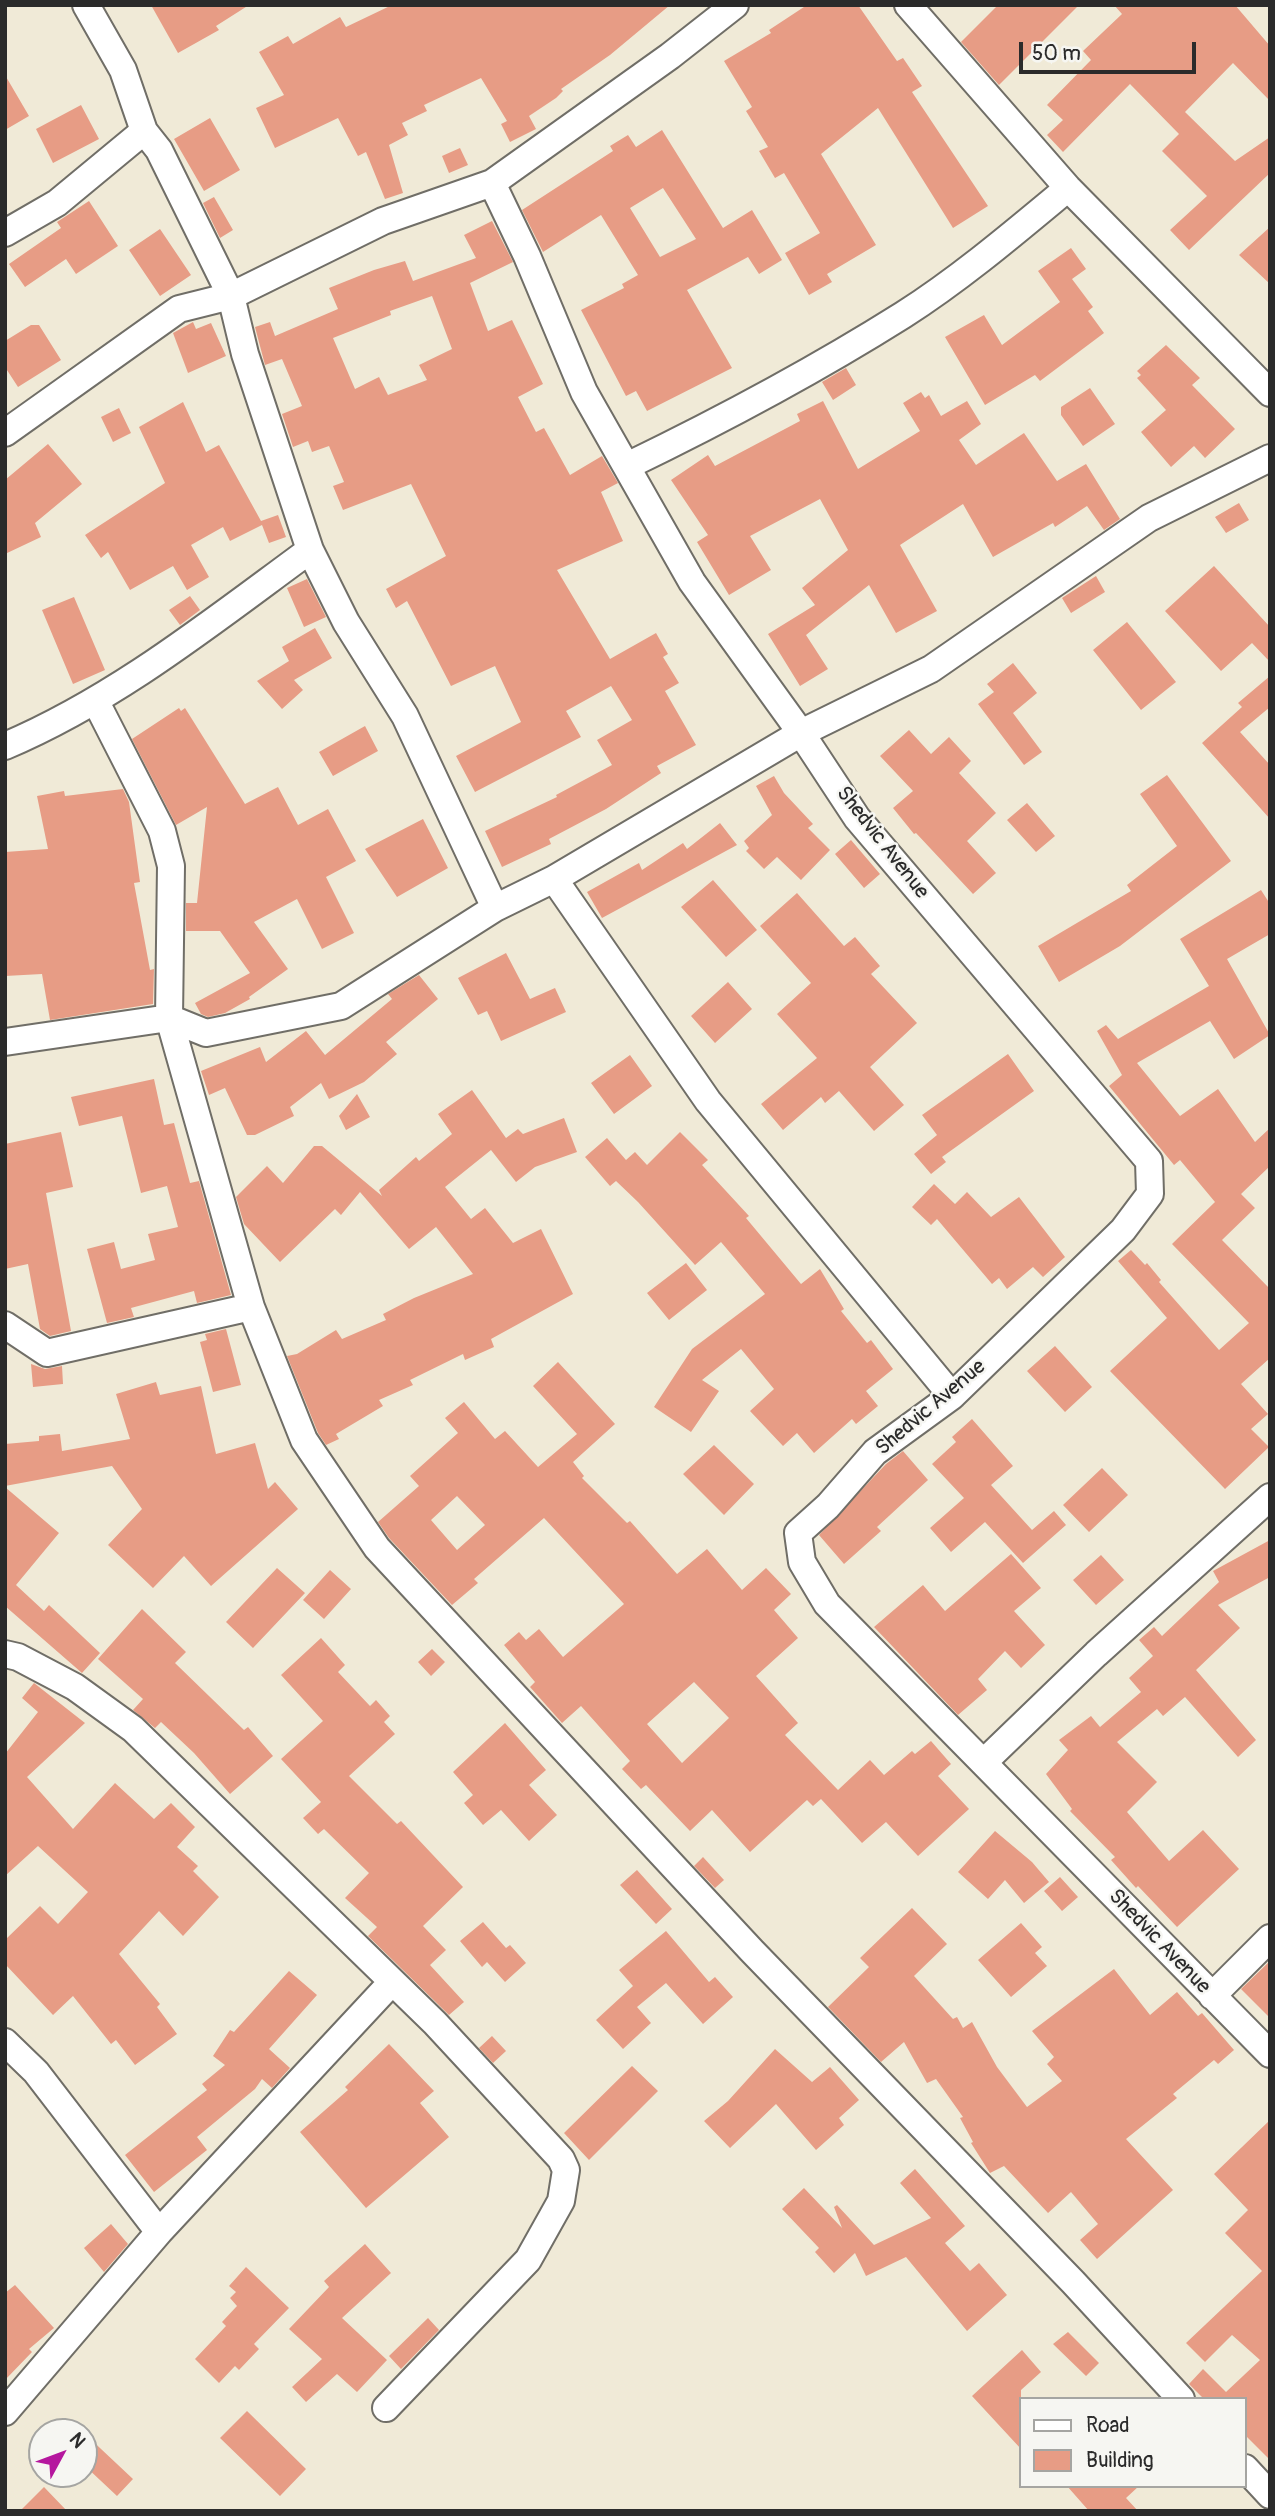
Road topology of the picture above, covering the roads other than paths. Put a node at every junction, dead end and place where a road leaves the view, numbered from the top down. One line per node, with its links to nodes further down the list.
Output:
1 (86, 5): 4 (street)
2 (735, 5): 5 (street)
3 (908, 5): 6 (street)
4 (144, 131): 7 (street); 8 (street)
5 (492, 183): 8 (street); 12 (street, Shedvic Avenue)
6 (1068, 188): 9 (street); 12 (street)
7 (5, 233)
8 (232, 296): 10 (street); 13 (street)
9 (1270, 393)
10 (5, 433)
11 (1270, 458): 15 (street)
12 (627, 466): 15 (street, Shedvic Avenue)
13 (310, 550): 14 (street); 18 (street)
14 (95, 700): 16 (street); 19 (street)
15 (801, 733): 17 (street); 23 (street, Shedvic Avenue)
16 (5, 746)
17 (554, 879): 18 (street); 23 (street)
18 (495, 908): 19 (street)
19 (169, 1018): 20 (street); 21 (street)
20 (5, 1042)
21 (251, 1307): 22 (street); 33 (street)
22 (5, 1325)
23 (952, 1395): 26 (street, Shedvic Avenue)
24 (1270, 1497): 26 (street)
25 (5, 1654): 28 (street)
26 (985, 1761): 29 (street, Shedvic Avenue)
27 (1270, 1938): 29 (street)
28 (392, 1982): 32 (street); 34 (street)
29 (1212, 1996): 31 (street, Shedvic Avenue)
30 (5, 2042): 32 (street)
31 (1270, 2054)
32 (159, 2232): 35 (street)
33 (1179, 2397)
34 (386, 2408)
35 (5, 2412)
36 (1247, 2470): 37 (street)
37 (1270, 2495)

